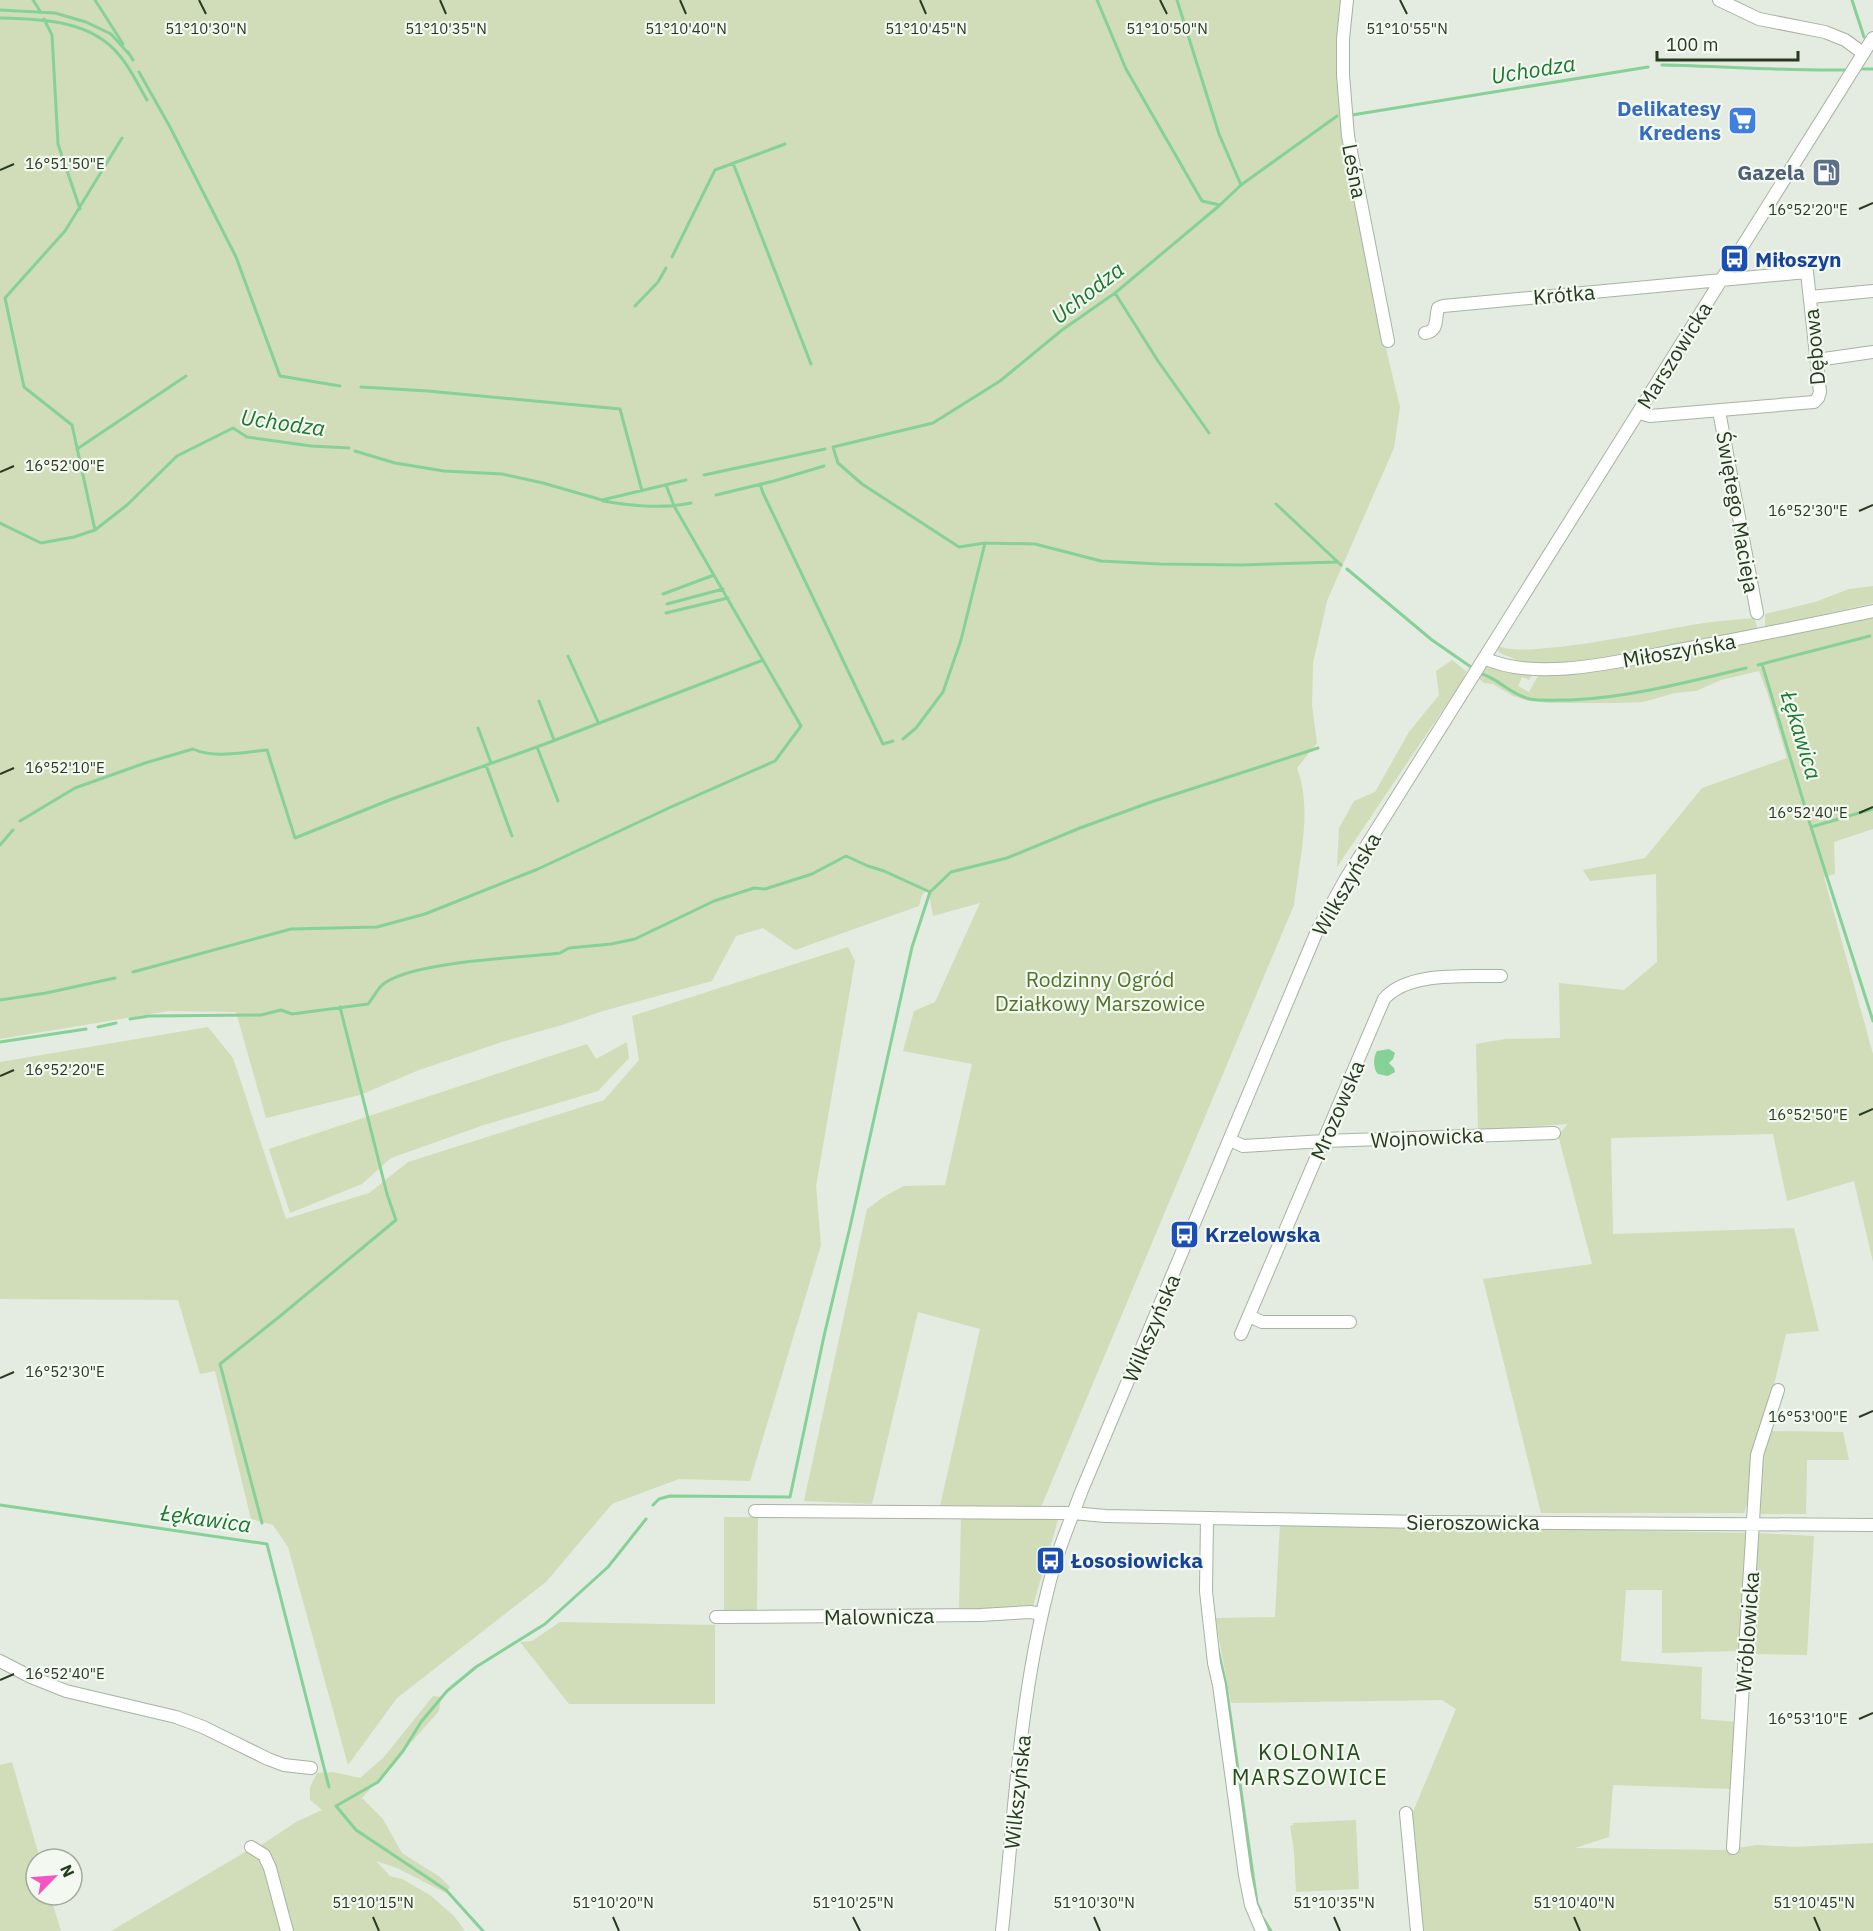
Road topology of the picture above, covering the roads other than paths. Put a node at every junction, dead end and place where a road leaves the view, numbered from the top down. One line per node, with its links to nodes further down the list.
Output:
1 (1347, 0): 9 (street, Leśna)
2 (1719, 0): 4 (street)
3 (1873, 38): 4 (street, Marszowicka)
4 (1863, 53): 5 (street, Marszowicka)
5 (1722, 279): 7 (street, Dębowa); 8 (street, Krótka); 13 (street, Marszowicka)
6 (1873, 291): 7 (street)
7 (1810, 297): 11 (street, Dębowa)
8 (1425, 333)
9 (1388, 341)
10 (1873, 352): 11 (street)
11 (1816, 360): 12 (street, Dębowa)
12 (1719, 411): 13 (street, Dębowa); 15 (street, Świętego Macieja)
13 (1639, 413): 16 (street, Marszowicka)
14 (1873, 611): 16 (street, Miłoszyńska)
15 (1757, 613)
16 (1484, 658): 17 (street, Marszowicka)
17 (1475, 673): 20 (street, Wilkszyńska)
18 (1501, 976): 21 (street, Mrozowska)
19 (1554, 1132): 21 (street, Wojnowicka)
20 (1230, 1140): 21 (street, Wojnowicka); 27 (street, Wilkszyńska)
21 (1324, 1141): 22 (street, Mrozowska)
22 (1249, 1316): 23 (street); 24 (street, Mrozowska)
23 (1350, 1323)
24 (1241, 1335)
25 (1778, 1390): 29 (street, Wróblowicka)
26 (755, 1511): 27 (street)
27 (1073, 1513): 28 (street, Sieroszowicka); 31 (street, Wilkszyńska)
28 (1207, 1518): 29 (street, Sieroszowicka); 40 (street)
29 (1754, 1524): 30 (street, Sieroszowicka); 37 (street, Wróblowicka)
30 (1873, 1525)
31 (1042, 1614): 32 (street, Malownicza); 39 (street, Wilkszyńska)
32 (716, 1617)
33 (0, 1662): 34 (street)
34 (310, 1768)
35 (1406, 1813): 41 (street)
36 (251, 1847): 38 (street)
37 (1733, 1848)
38 (287, 1931)
39 (1002, 1931)
40 (1262, 1931)
41 (1417, 1931)

